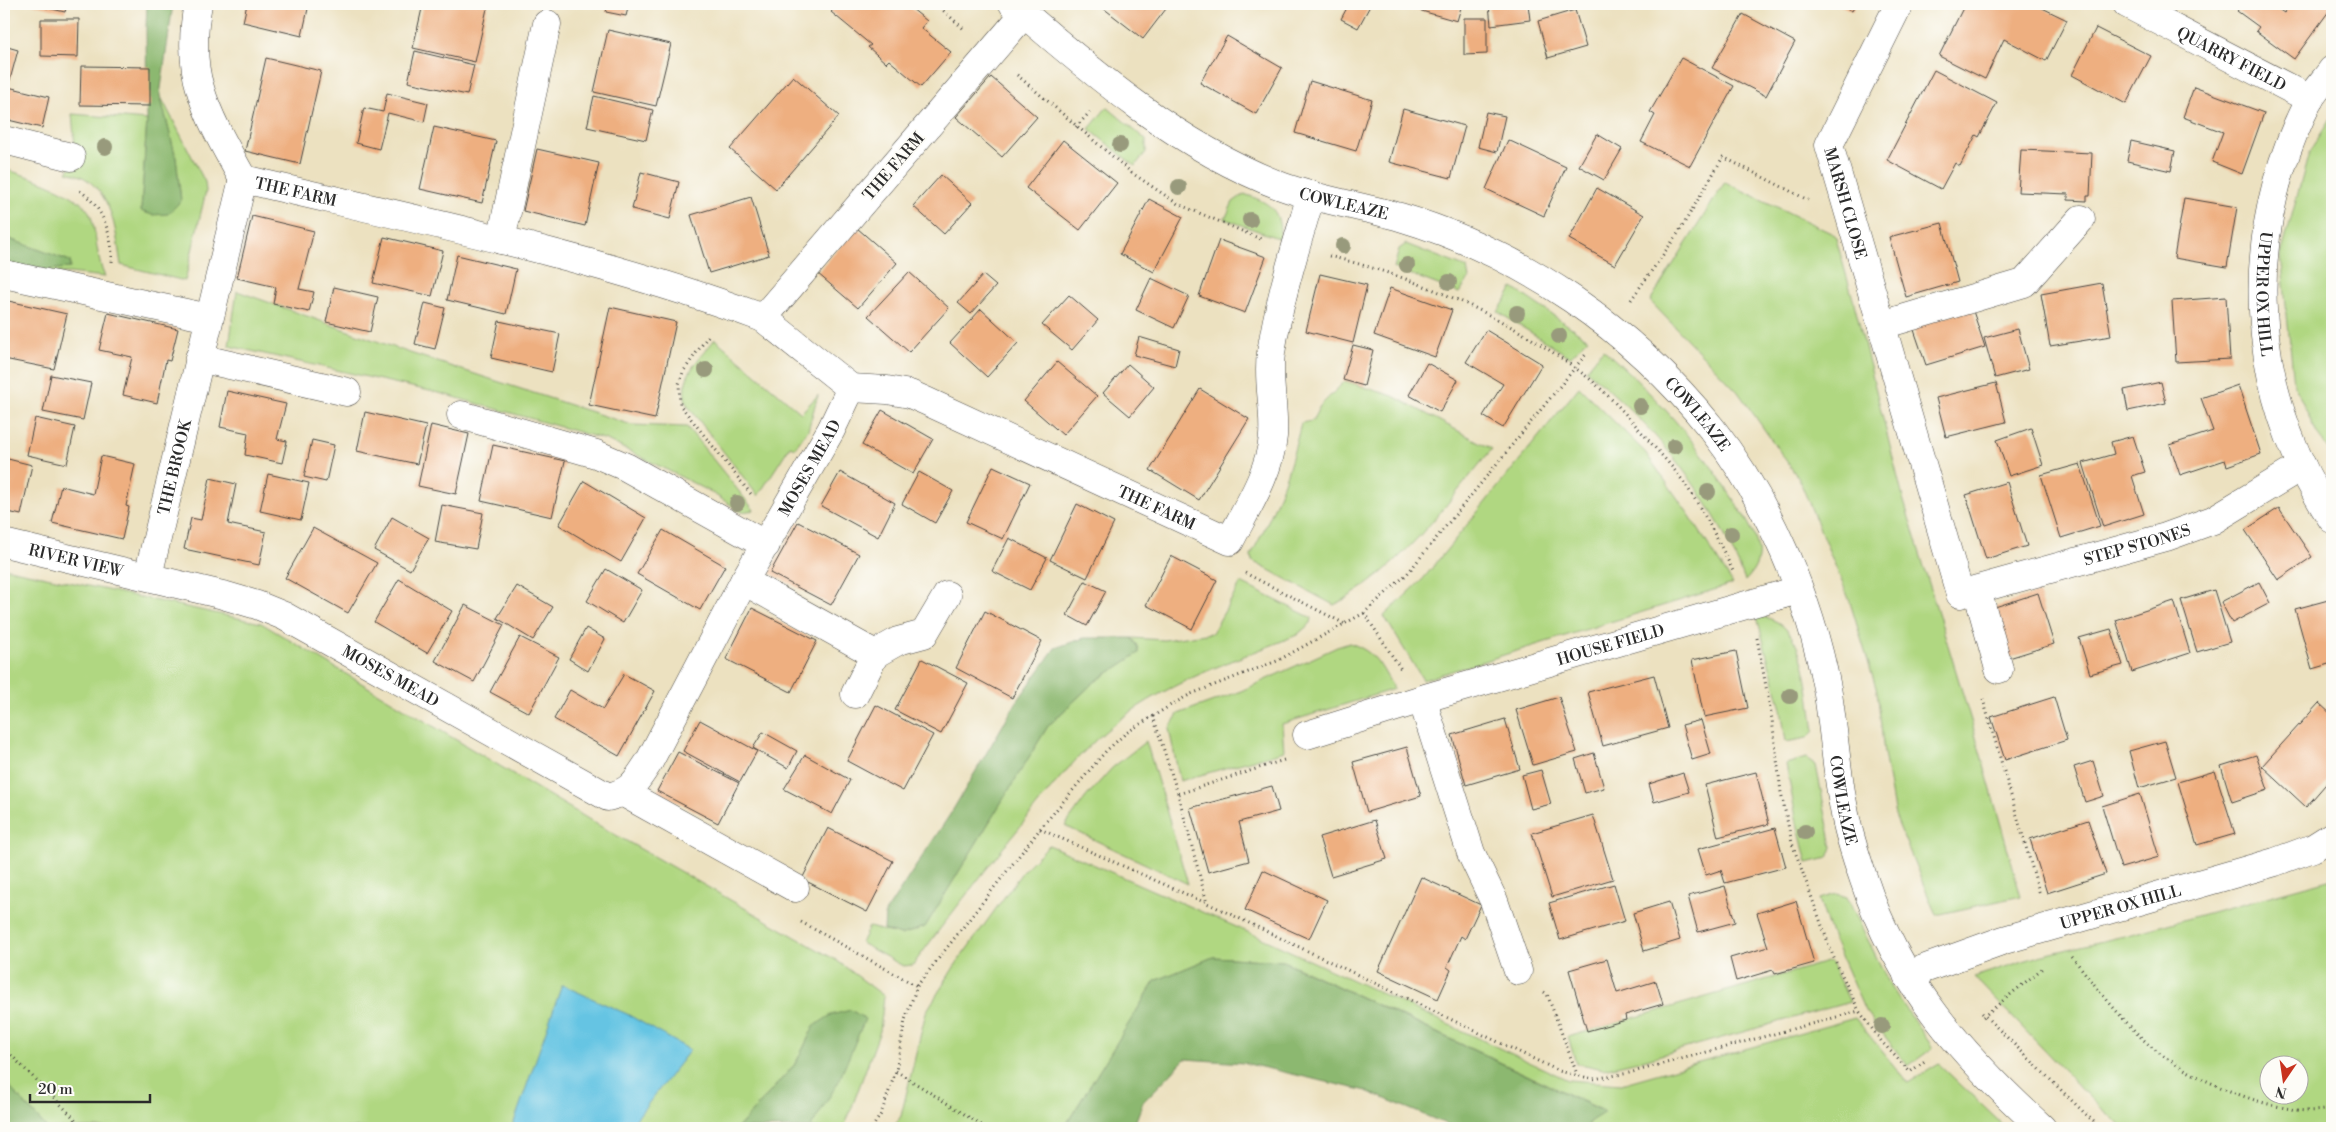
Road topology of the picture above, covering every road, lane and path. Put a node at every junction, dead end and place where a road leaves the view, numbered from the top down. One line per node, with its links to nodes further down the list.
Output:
1 (198, 4): 12 (street, THE FARM)
2 (936, 4): 7 (path)
3 (1899, 4): 15 (street, MARSH CLOSE)
4 (2127, 4): 9 (street, QUARRY FIELD)
5 (1018, 9): 7 (street, THE FARM); 14 (street, COWLEAZE)
6 (547, 24): 17 (street)
7 (991, 52): 18 (path); 26 (street, THE FARM)
8 (2332, 70): 9 (street, UPPER OX HILL)
9 (2310, 99): 34 (street, UPPER OX HILL)
10 (4, 140): 11 (street)
11 (72, 157)
12 (243, 179): 17 (street, THE FARM); 25 (street, THE BROOK)
13 (73, 187): 20 (path)
14 (1312, 195): 18 (street, THE FARM); 28 (street, COWLEAZE)
15 (1847, 205): 22 (path); 27 (street, MARSH CLOSE)
16 (2082, 219): 27 (street)
17 (501, 240): 24 (street, THE FARM)
18 (1296, 248): 30 (path); 31 (street, THE FARM)
19 (4, 274): 20 (street)
20 (110, 296): 25 (street)
21 (1626, 296): 22 (path)
22 (1631, 300): 23 (path); 28 (path)
23 (1637, 305)
24 (734, 307): 26 (street, THE FARM); 36 (path)
25 (209, 318): 29 (street, THE BROOK)
26 (763, 318): 31 (street, THE FARM)
27 (1882, 325): 42 (street, MARSH CLOSE)
28 (1610, 326): 30 (path); 41 (street, COWLEAZE)
29 (199, 358): 32 (street); 38 (street, THE BROOK)
30 (1573, 368): 44 (path); 45 (path)
31 (851, 388): 36 (street, MOSES MEAD)
32 (347, 392)
33 (461, 415): 36 (street)
34 (2302, 466): 35 (street, UPPER OX HILL); 42 (street, STEP STONES)
35 (2332, 519)
36 (771, 536): 39 (street, MOSES MEAD)
37 (4, 543): 38 (street, RIVER VIEW)
38 (148, 576): 54 (street, MOSES MEAD)
39 (744, 581): 47 (street); 54 (street, MOSES MEAD)
40 (1260, 581): 46 (path)
41 (1798, 590): 44 (street, HOUSE FIELD); 62 (street, COWLEAZE)
42 (1969, 592): 48 (street, MARSH CLOSE)
43 (947, 595): 47 (street)
44 (1747, 606): 51 (street, HOUSE FIELD); 64 (path)
45 (1364, 613): 46 (path); 51 (path)
46 (1345, 624): 52 (path)
47 (875, 654): 49 (street)
48 (1999, 669)
49 (855, 694)
50 (1982, 695): 60 (path)
51 (1422, 700): 53 (street, HOUSE FIELD); 61 (street)
52 (1153, 716): 55 (path); 56 (path)
53 (1307, 735): 55 (path)
54 (624, 793): 58 (street, MOSES MEAD)
55 (1178, 794): 59 (path)
56 (1040, 829): 59 (path); 67 (path)
57 (2332, 836): 60 (street, UPPER OX HILL)
58 (787, 884)
59 (1207, 903): 68 (path)
60 (2049, 928): 62 (street, UPPER OX HILL); 69 (path)
61 (1518, 971): 68 (path)
62 (1907, 974): 73 (street, COWLEAZE)
63 (1979, 1010): 74 (path)
64 (1859, 1011)
65 (1740, 1044): 68 (path)
66 (4, 1048): 70 (path)
67 (896, 1072): 71 (path); 72 (path)
68 (1577, 1075)
69 (2332, 1108)
70 (84, 1128)
71 (872, 1128)
72 (986, 1128)
73 (2042, 1128)
74 (2100, 1128)

